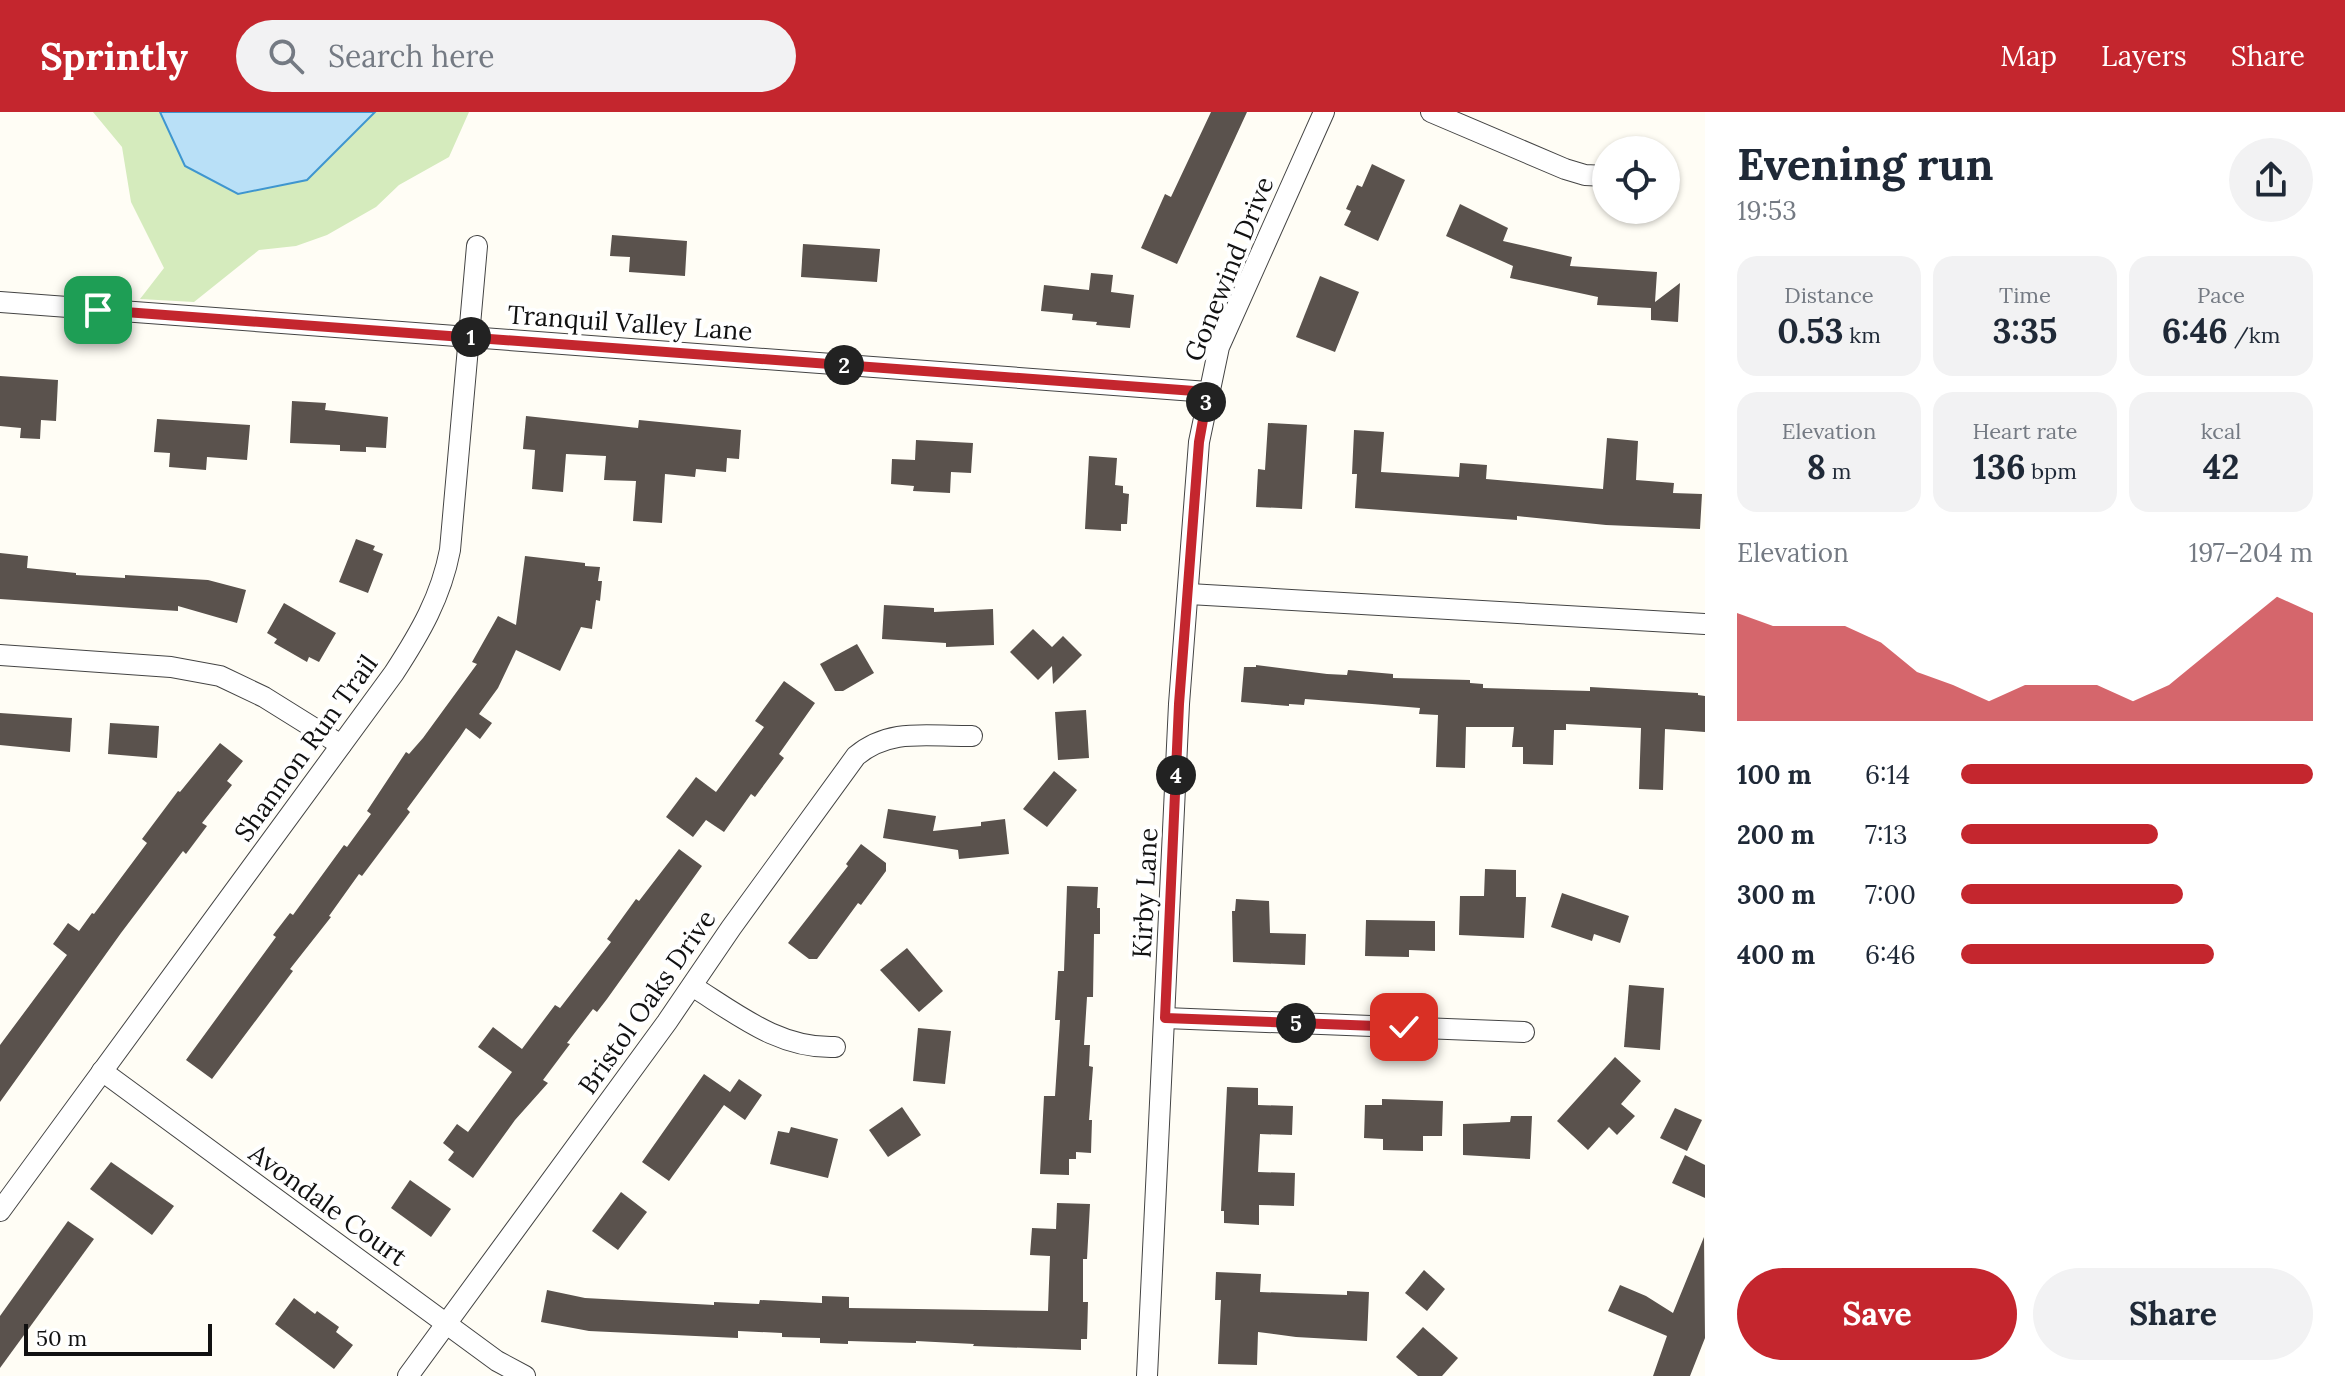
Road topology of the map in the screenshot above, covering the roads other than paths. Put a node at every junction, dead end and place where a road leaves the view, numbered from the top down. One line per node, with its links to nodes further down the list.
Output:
1 (1324, 112): 7 (street, Gonewind Drive)
2 (1431, 112): 3 (street)
3 (1592, 175)
4 (477, 246): 6 (street, Shannon Run Trail)
5 (0, 302): 6 (street, Tranquil Valley Lane)
6 (470, 337): 7 (street, Tranquil Valley Lane); 12 (street, Shannon Run Trail)
7 (1208, 392): 8 (street, Gonewind Drive)
8 (1189, 594): 9 (street); 14 (street, Kirby Lane)
9 (1705, 624)
10 (0, 655): 12 (street)
11 (972, 736): 13 (street, Bristol Oaks Drive)
12 (341, 745): 17 (street, Shannon Run Trail)
13 (692, 986): 16 (street); 19 (street, Bristol Oaks Drive)
14 (1165, 1018): 15 (street); 22 (street, Kirby Lane)
15 (1524, 1032)
16 (835, 1047)
17 (102, 1071): 18 (street, Shannon Run Trail); 19 (street, Avondale Court)
18 (0, 1211)
19 (446, 1323): 20 (street, Bristol Oaks Drive); 21 (street, Avondale Court)
20 (408, 1376)
21 (525, 1376)
22 (1147, 1376)

